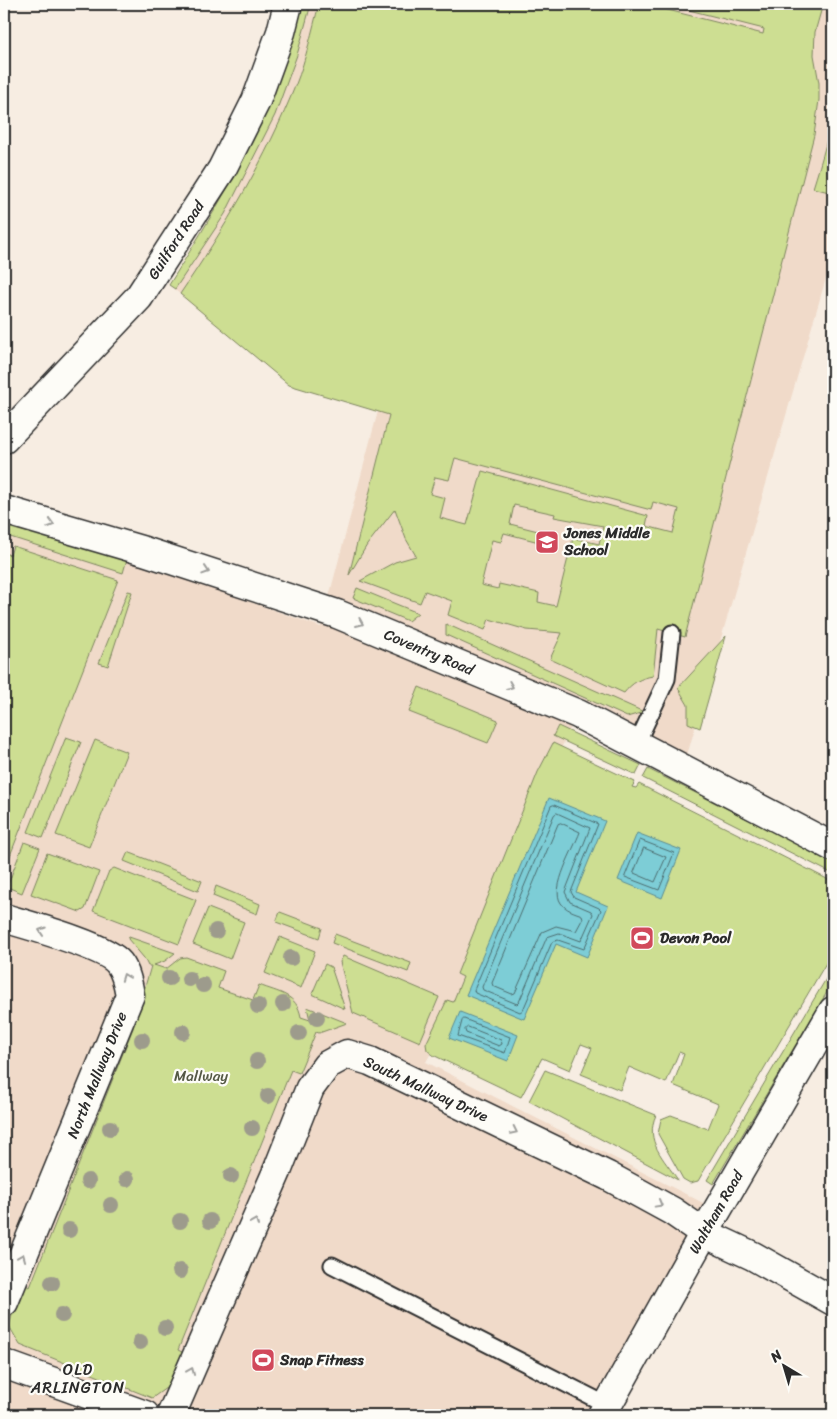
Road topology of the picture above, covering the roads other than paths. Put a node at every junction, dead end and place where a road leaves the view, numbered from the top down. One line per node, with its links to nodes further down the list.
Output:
1 (288, 4): 2 (street, Guilford Road)
2 (4, 439)
3 (4, 510): 5 (street, Coventry Road, one-way to 5)
4 (672, 633): 5 (lane)
5 (636, 745): 6 (street, Coventry Road)
6 (833, 847)
7 (4, 918): 12 (street, North Mallway Drive, one-way to 7)
8 (833, 1011): 9 (street, Waltham Road)
9 (704, 1233): 11 (street); 14 (street, Waltham Road); 16 (street, South Mallway Drive, one-way to 9)
10 (332, 1265): 14 (lane)
11 (833, 1301)
12 (4, 1302)
13 (4, 1364): 15 (street)
14 (604, 1410)
15 (145, 1415)
16 (171, 1415)

